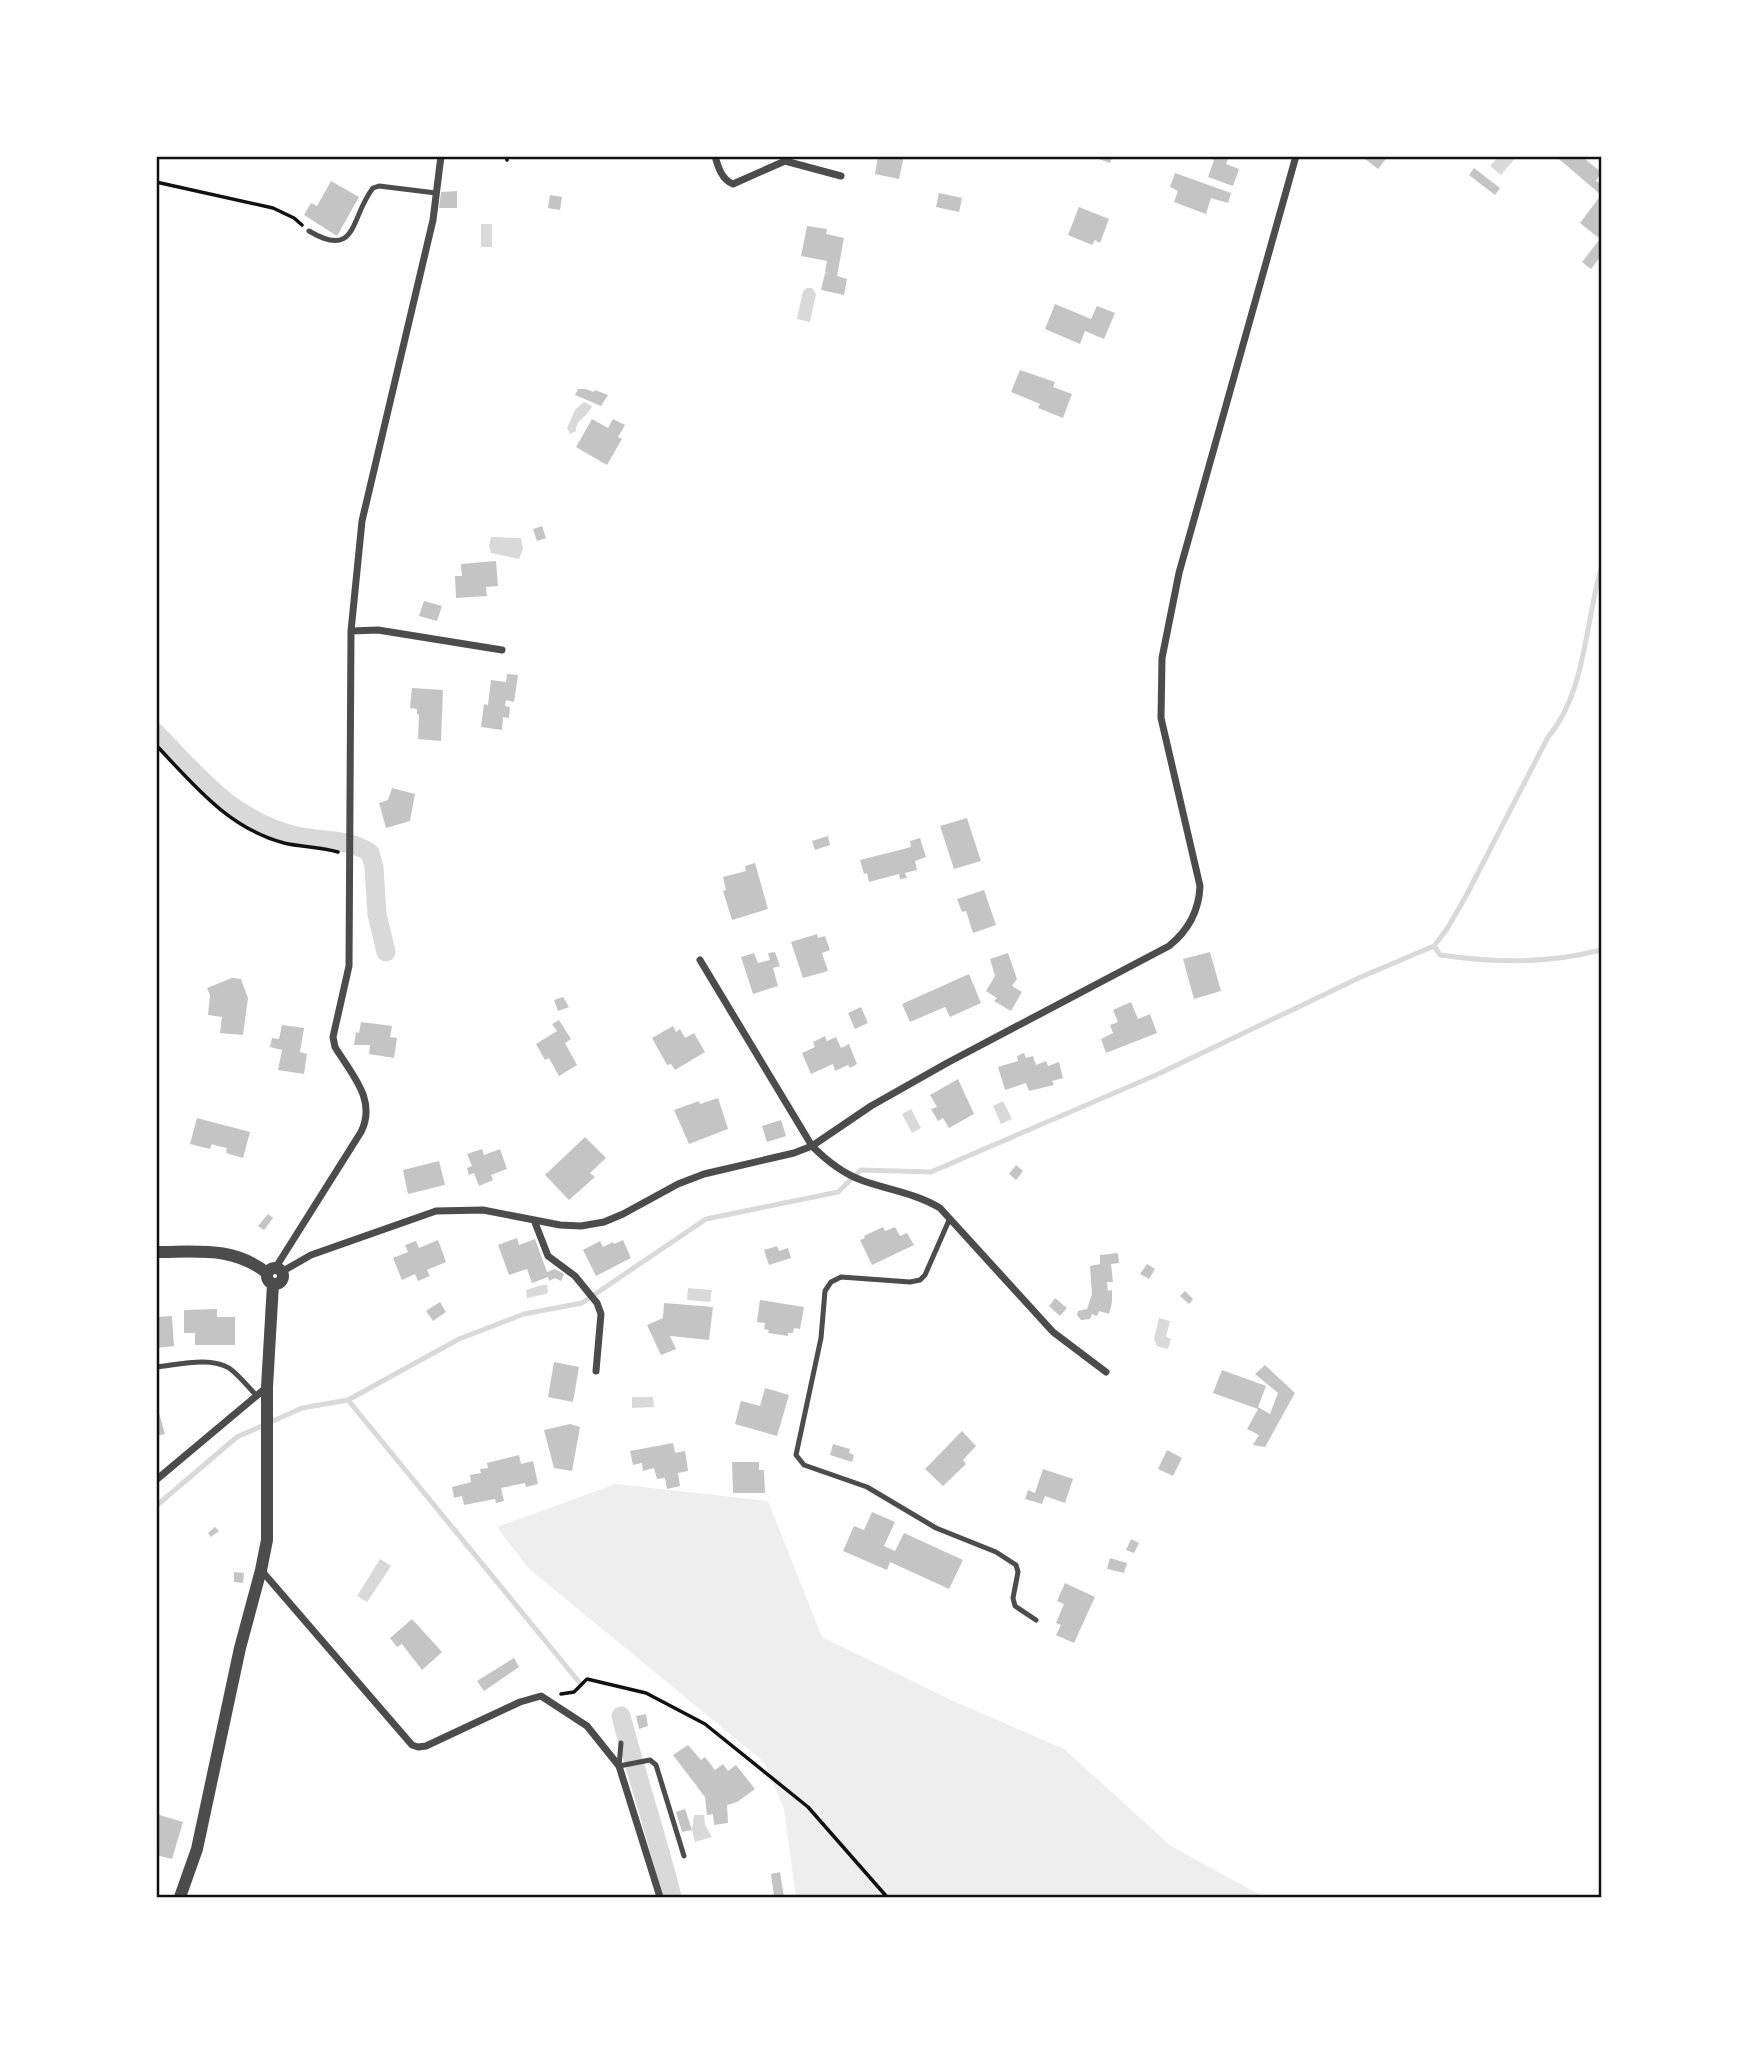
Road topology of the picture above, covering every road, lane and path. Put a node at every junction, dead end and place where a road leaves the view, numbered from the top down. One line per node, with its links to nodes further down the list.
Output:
1 (440, 156): 6 (street)
2 (715, 156): 4 (street)
3 (1296, 156): 13 (street)
4 (841, 176)
5 (156, 182): 7 (path)
6 (436, 193): 7 (lane); 8 (street)
7 (309, 231)
8 (351, 631): 9 (street); 11 (street)
9 (502, 650)
10 (156, 745): 11 (path)
11 (350, 856): 17 (street)
12 (700, 960): 13 (street)
13 (812, 1146): 14 (street); 15 (street)
14 (950, 1218): 20 (street); 25 (lane)
15 (534, 1220): 17 (street); 19 (street)
16 (156, 1252): 17 (street)
17 (275, 1274): 21 (street)
18 (156, 1367): 22 (lane)
19 (596, 1371)
20 (1107, 1372)
21 (267, 1387): 22 (street); 24 (street)
22 (257, 1396): 23 (street)
23 (156, 1480)
24 (261, 1570): 28 (street); 30 (street)
25 (1036, 1620)
26 (574, 1692): 32 (path)
27 (621, 1743): 28 (lane)
28 (619, 1766): 29 (lane); 31 (street)
29 (684, 1856)
30 (180, 1897)
31 (660, 1897)
32 (887, 1897)

